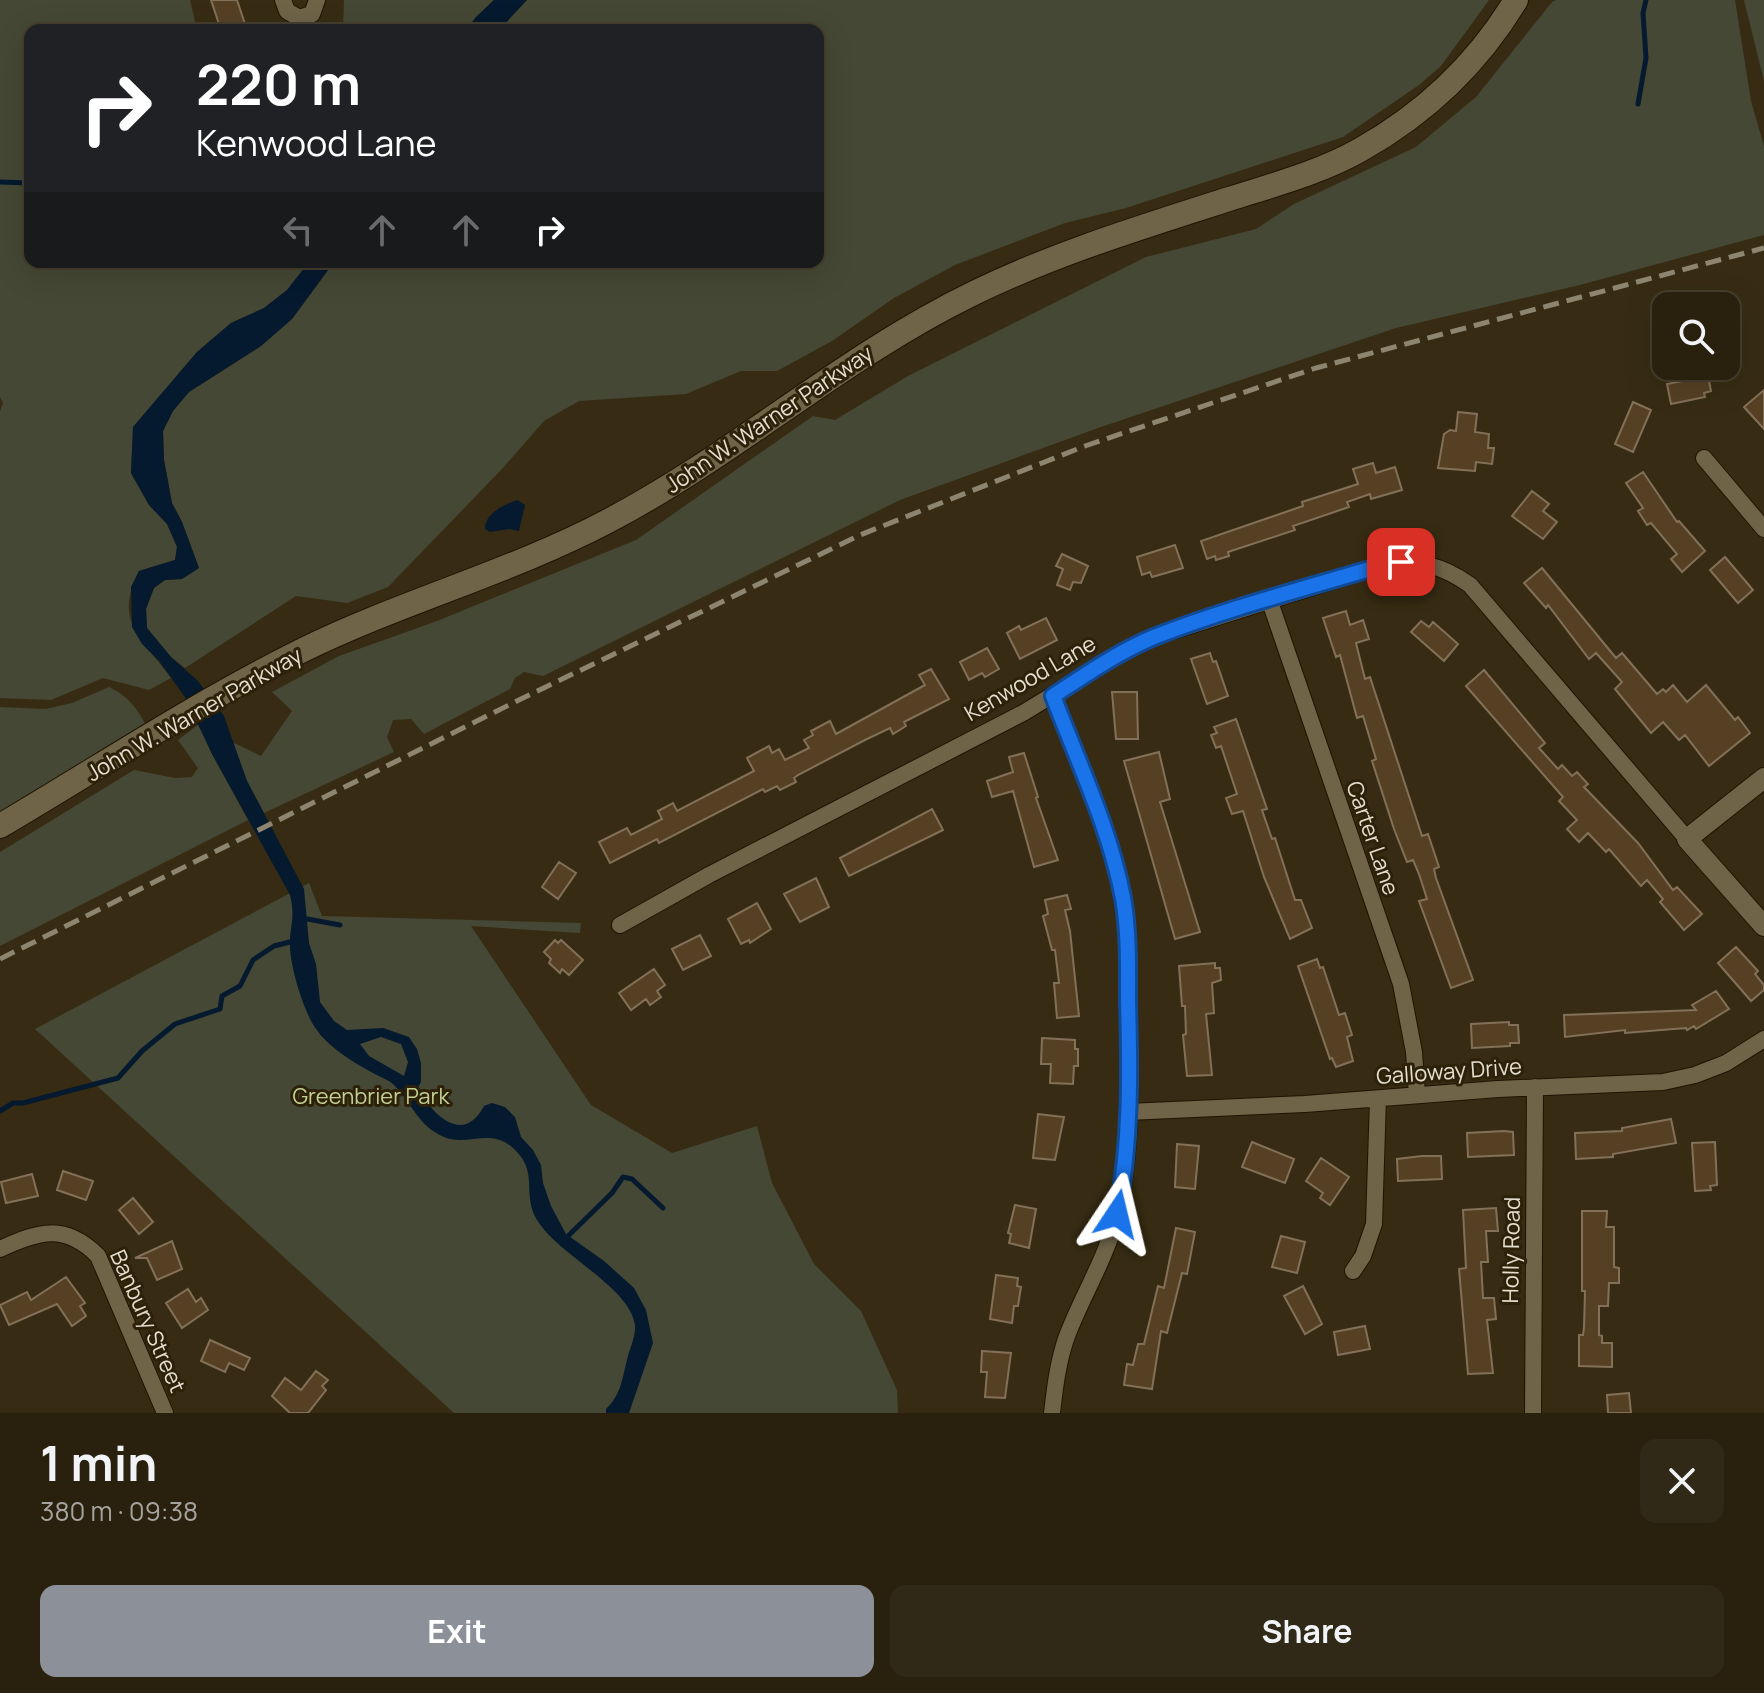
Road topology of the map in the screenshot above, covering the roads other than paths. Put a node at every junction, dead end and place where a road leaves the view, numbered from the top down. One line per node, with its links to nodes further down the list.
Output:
1 (283, 0): 2 (street)
2 (317, 0)
3 (1516, 0): 9 (main road, John W. Warner Parkway)
4 (1704, 458): 5 (street)
5 (1764, 529)
6 (1269, 599): 7 (street, Kenwood Lane); 10 (street, Kenwood Lane); 15 (street, Carter Lane)
7 (1053, 696): 11 (street, Kenwood Lane); 17 (street)
8 (1764, 778): 10 (street)
9 (0, 826)
10 (1687, 839): 12 (street, Kenwood Lane)
11 (620, 925)
12 (1764, 926)
13 (1764, 1039): 14 (street, Galloway Drive)
14 (1535, 1087): 15 (street, Galloway Drive); 22 (street, Holly Road)
15 (1417, 1095): 16 (street, Galloway Drive)
16 (1378, 1099): 17 (street, Galloway Drive); 19 (street)
17 (1128, 1112): 21 (street)
18 (0, 1249): 20 (street, Banbury Street)
19 (1353, 1271)
20 (165, 1413)
21 (1052, 1413)
22 (1533, 1413)

